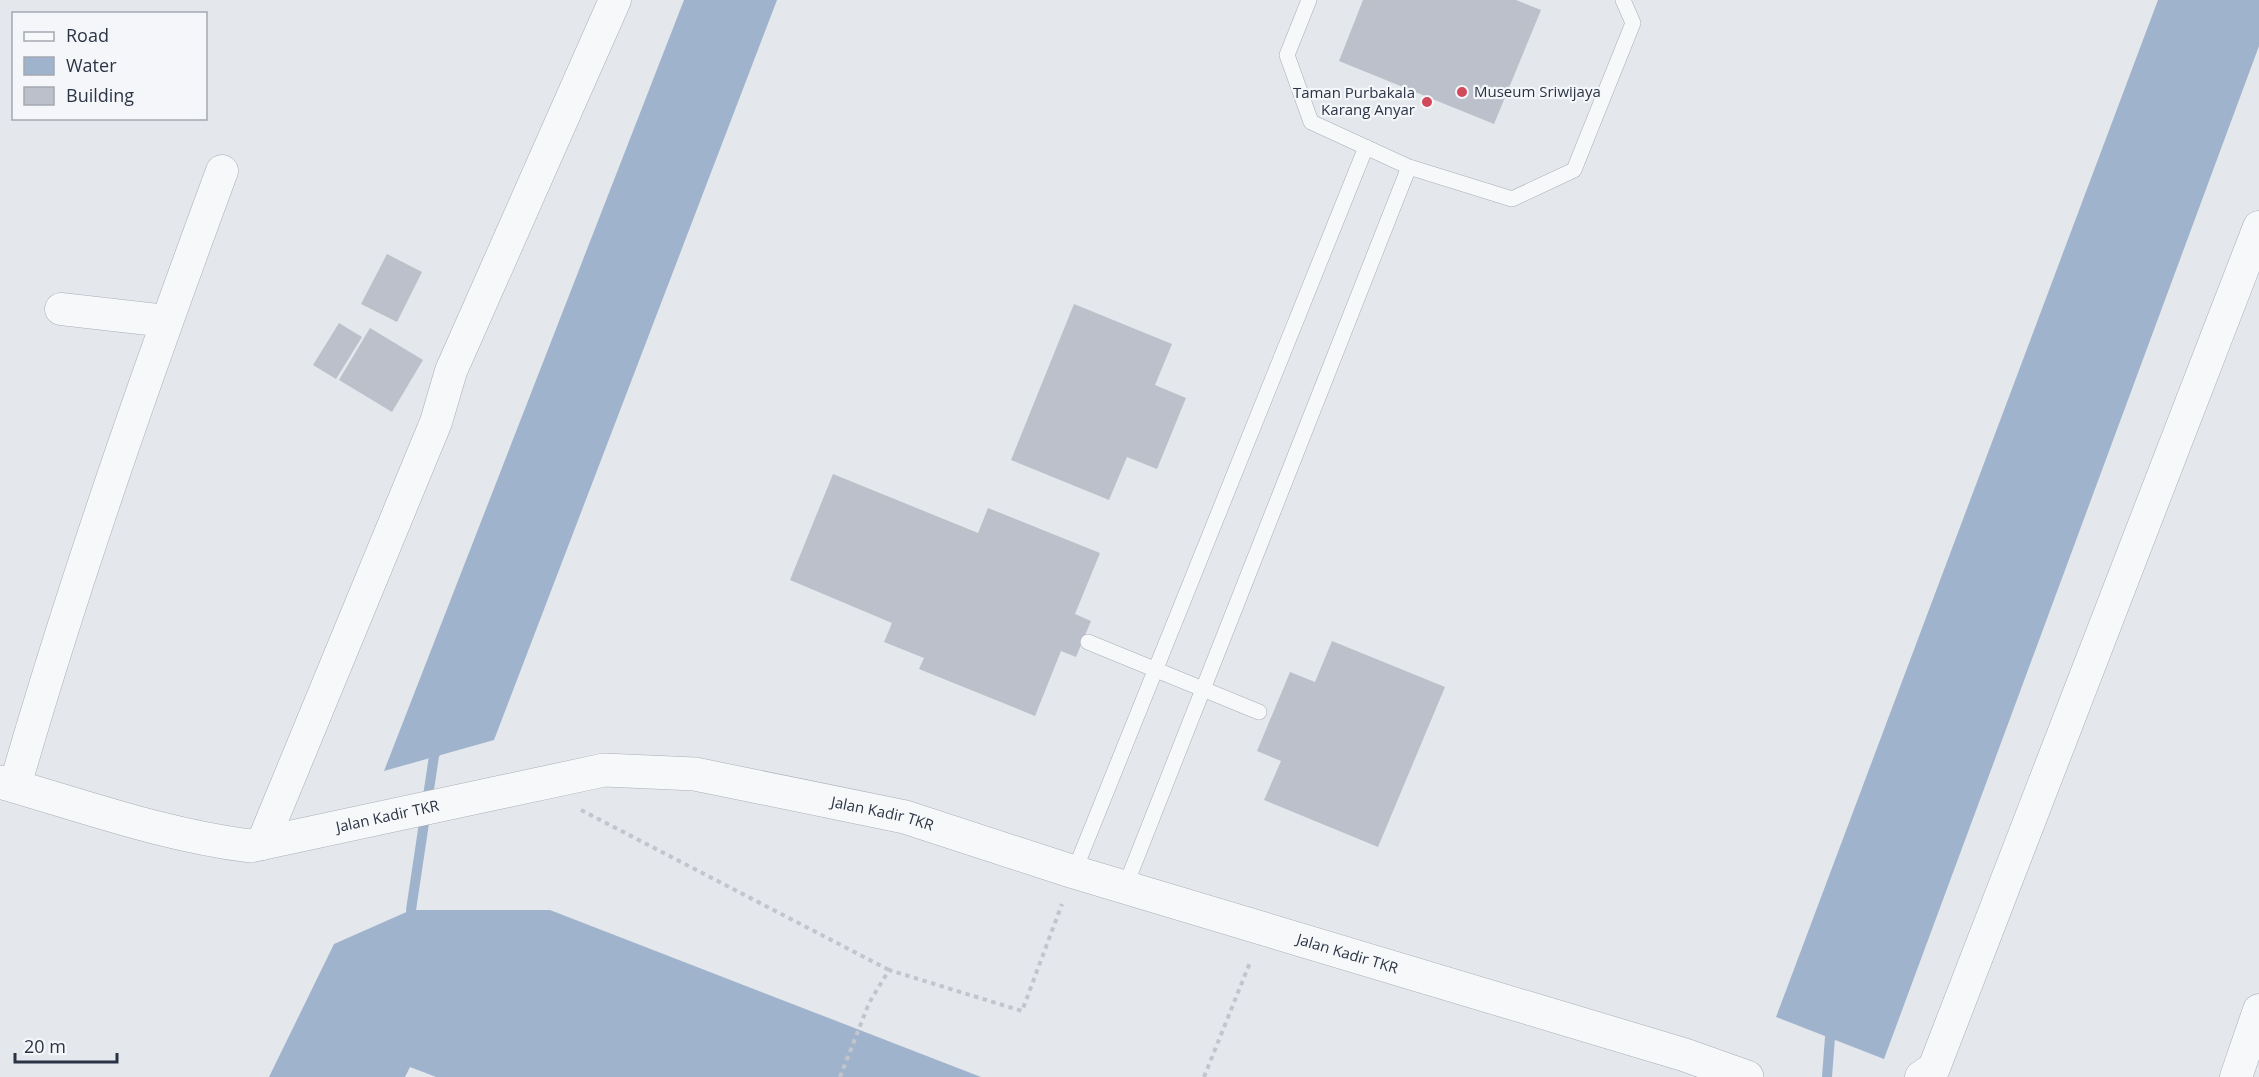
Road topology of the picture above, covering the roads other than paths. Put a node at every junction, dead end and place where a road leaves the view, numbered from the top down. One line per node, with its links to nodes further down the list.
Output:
1 (1309, 0): 4 (lane)
2 (1623, 0): 5 (lane)
3 (608, 3): 15 (street)
4 (1366, 147): 5 (lane); 11 (lane)
5 (1409, 167): 12 (lane)
6 (222, 171): 9 (street)
7 (2259, 226): 20 (street)
8 (61, 309): 9 (street)
9 (166, 321): 14 (street)
10 (1088, 642): 11 (lane)
11 (1155, 669): 12 (lane); 16 (lane)
12 (1203, 689): 13 (lane); 17 (lane)
13 (1259, 712)
14 (8, 784): 15 (street, Jalan Kadir TKR)
15 (269, 842): 16 (street, Jalan Kadir TKR)
16 (1074, 872): 17 (street, Jalan Kadir TKR)
17 (1125, 887): 19 (street, Jalan Kadir TKR)
18 (2259, 1010): 21 (street)
19 (1747, 1077)
20 (1921, 1077)
21 (2236, 1077)

